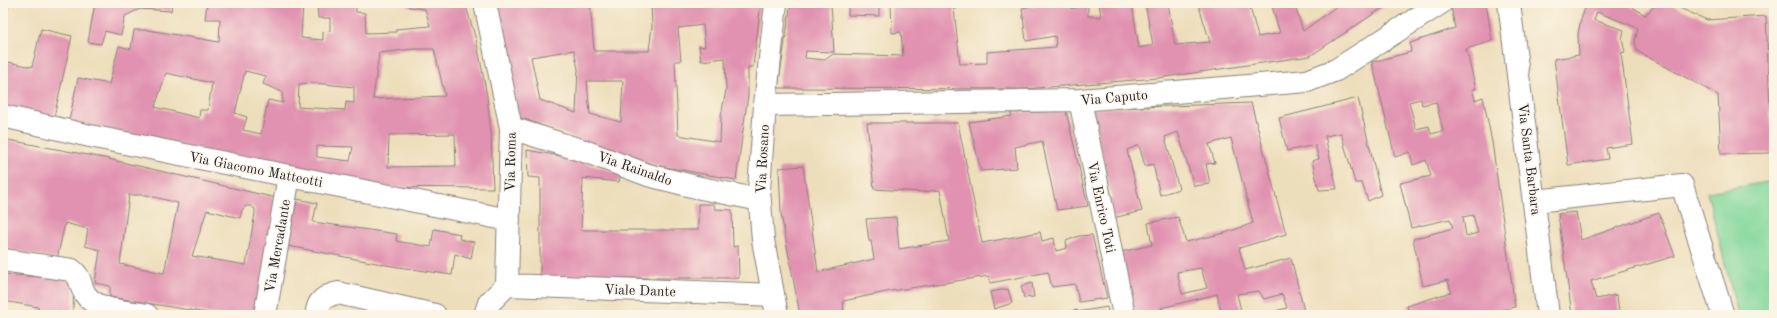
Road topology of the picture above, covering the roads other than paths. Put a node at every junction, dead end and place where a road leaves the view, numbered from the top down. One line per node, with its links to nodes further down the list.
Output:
1 (485, 3): 8 (street, Via Roma)
2 (776, 3): 6 (street, Via Rosano)
3 (1441, 3): 5 (street, Via Caputo)
4 (1509, 3): 11 (street, Via Santa Barbara)
5 (1080, 100): 6 (street, Via Caputo); 21 (street, Via Enrico Toti)
6 (765, 105): 10 (street, Via Rosano)
7 (3, 116): 9 (street, Via Giacomo Matteotti)
8 (511, 128): 10 (street, Via Rainaldo); 12 (street, Via Roma)
9 (289, 176): 12 (street, Via Giacomo Matteotti); 17 (street, Via Mercadante)
10 (760, 200): 15 (street, Via Rosano)
11 (1535, 200): 22 (street, Via Santa Barbara); 23 (street)
12 (509, 220): 14 (street, Via Roma)
13 (3, 260): 16 (street)
14 (507, 285): 15 (street, Viale Dante); 20 (street)
15 (775, 305)
16 (147, 315)
17 (265, 315)
18 (316, 315): 19 (street)
19 (435, 315)
20 (484, 315)
21 (1124, 315)
22 (1548, 315)
23 (1723, 315)

